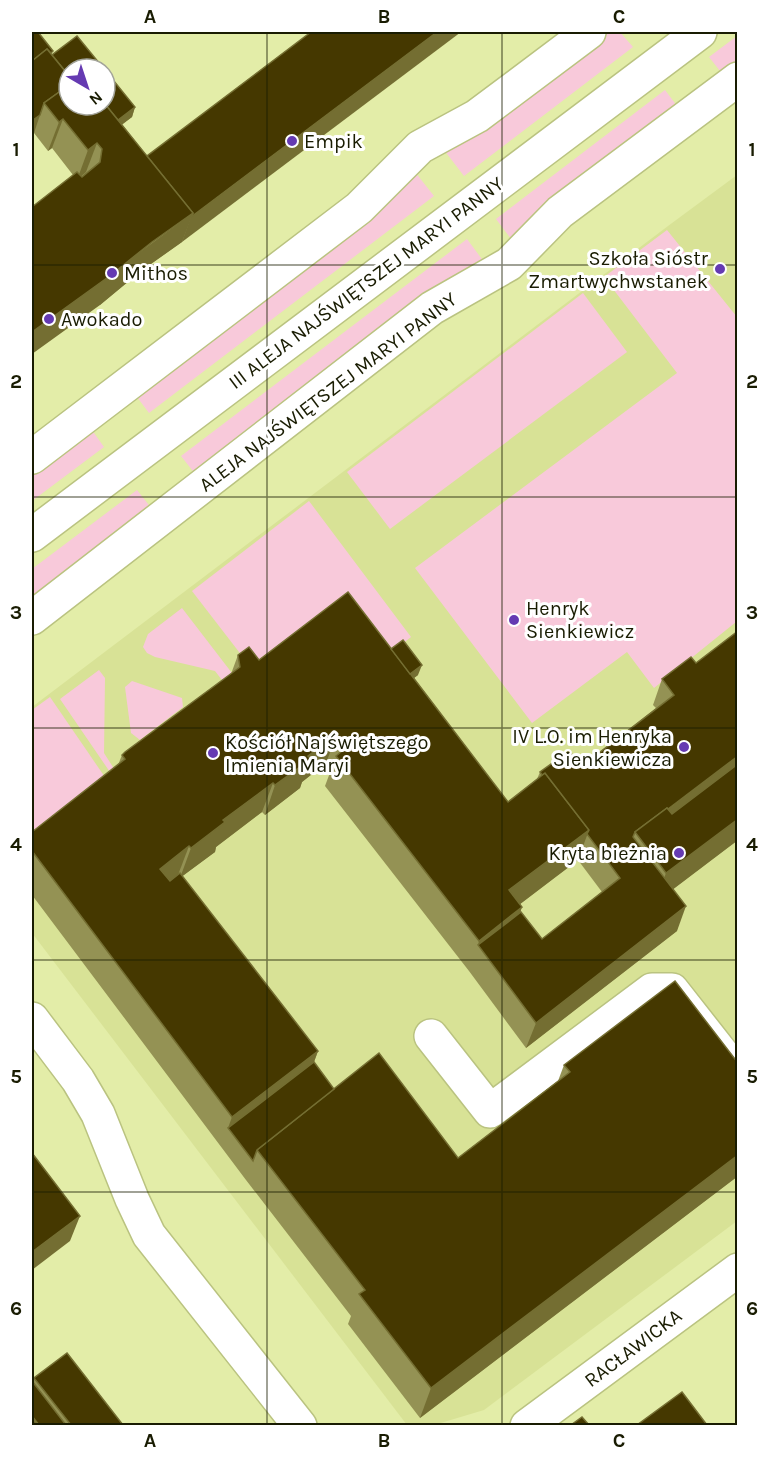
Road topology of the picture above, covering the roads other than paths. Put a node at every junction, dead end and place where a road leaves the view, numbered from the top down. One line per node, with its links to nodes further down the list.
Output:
1 (589, 32): 4 (street)
2 (700, 32): 5 (street, III ALEJA NAJŚWIĘTSZEJ MARYI PANNY)
3 (738, 79): 6 (street, ALEJA NAJŚWIĘTSZEJ MARYI PANNY)
4 (32, 456)
5 (32, 536)
6 (32, 618)
7 (32, 1019): 11 (street)
8 (431, 1036): 9 (street)
9 (738, 1074)
10 (735, 1274): 12 (street, RACŁAWICKA)
11 (300, 1425)
12 (528, 1425)

